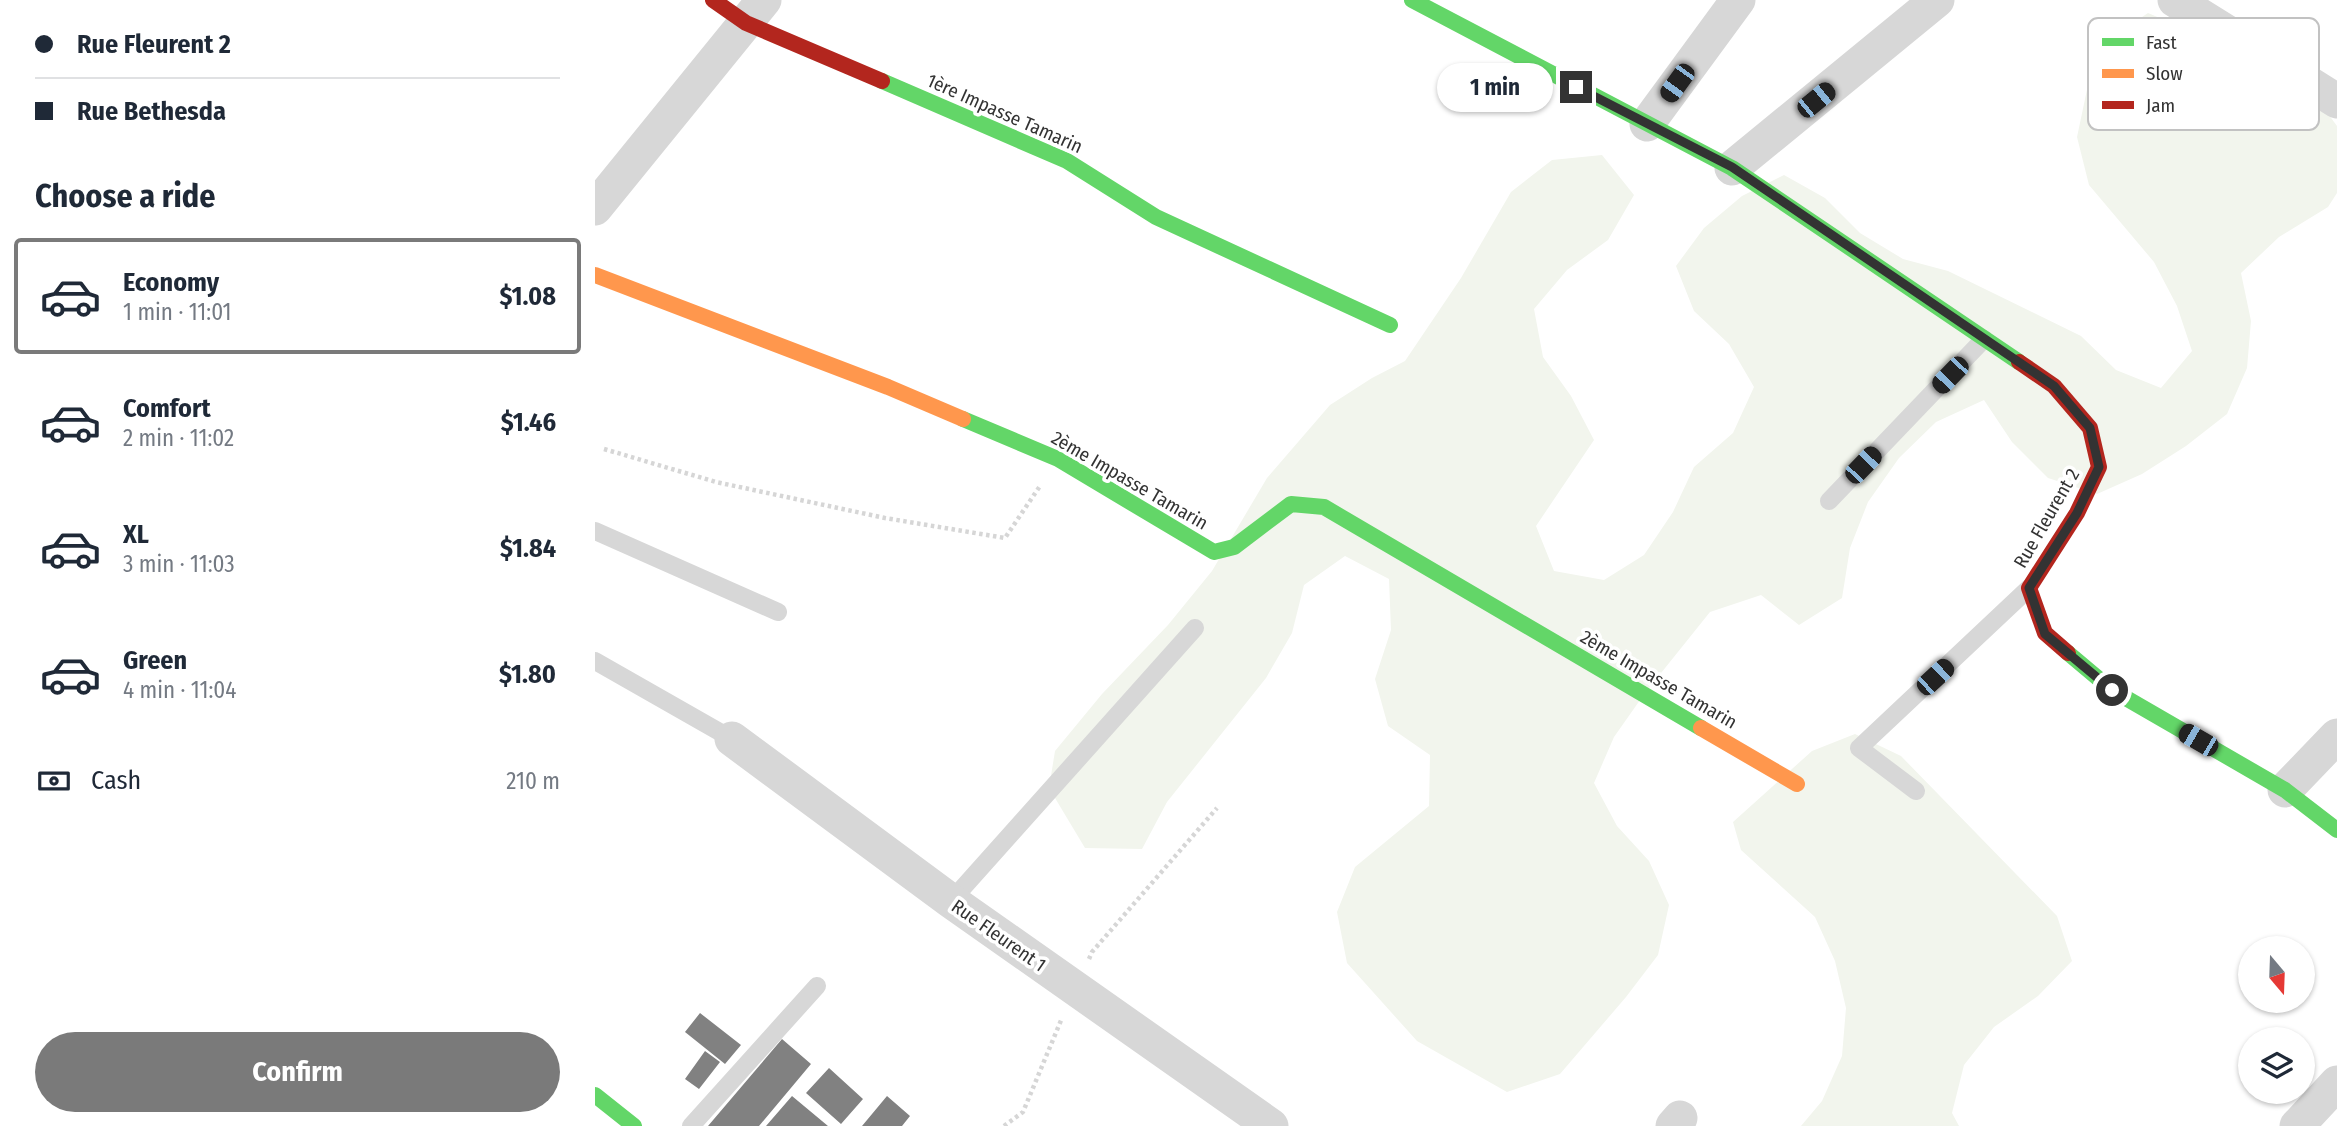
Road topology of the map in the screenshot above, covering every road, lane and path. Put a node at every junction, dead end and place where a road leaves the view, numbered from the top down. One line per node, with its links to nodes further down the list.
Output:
1 (713, 0): 6 (street, 1ère Impasse Tamarin)
2 (1412, 0): 10 (street, Rue Fleurent 2)
3 (1738, 0): 10 (street)
4 (1937, 0): 11 (street)
5 (2175, 0): 7 (street)
6 (755, 12): 12 (street); 14 (street, 1ère Impasse Tamarin)
7 (2204, 18)
8 (2319, 90): 9 (street)
9 (2337, 101)
10 (1647, 124): 11 (street, Rue Fleurent 2)
11 (1732, 167): 15 (street, Rue Fleurent 2)
12 (595, 208)
13 (595, 275): 17 (street, 2ème Impasse Tamarin)
14 (1390, 325)
15 (1984, 339): 18 (lane); 20 (street, Rue Fleurent 2)
16 (604, 449): 17 (path)
17 (1058, 459): 26 (street, 2ème Impasse Tamarin)
18 (1829, 501)
19 (595, 531): 21 (lane)
20 (2029, 588): 27 (street, Rue Fleurent 2); 28 (lane)
21 (778, 612)
22 (1195, 628): 31 (lane)
23 (595, 661): 25 (lane)
24 (2337, 736): 27 (street)
25 (732, 739): 31 (street, Rue Fleurent 1)
26 (1797, 784)
27 (2285, 790): 30 (street, Rue Fleurent 2)
28 (1916, 791)
29 (1217, 808): 33 (path)
30 (2337, 831)
31 (951, 901): 33 (street, Rue Fleurent 1)
32 (817, 986): 37 (lane)
33 (1075, 989): 38 (path); 39 (street, Rue Fleurent 1)
34 (2337, 1083): 40 (street)
35 (595, 1095): 36 (street)
36 (634, 1126)
37 (691, 1126)
38 (1004, 1126)
39 (1271, 1126)
40 (2297, 1126)

